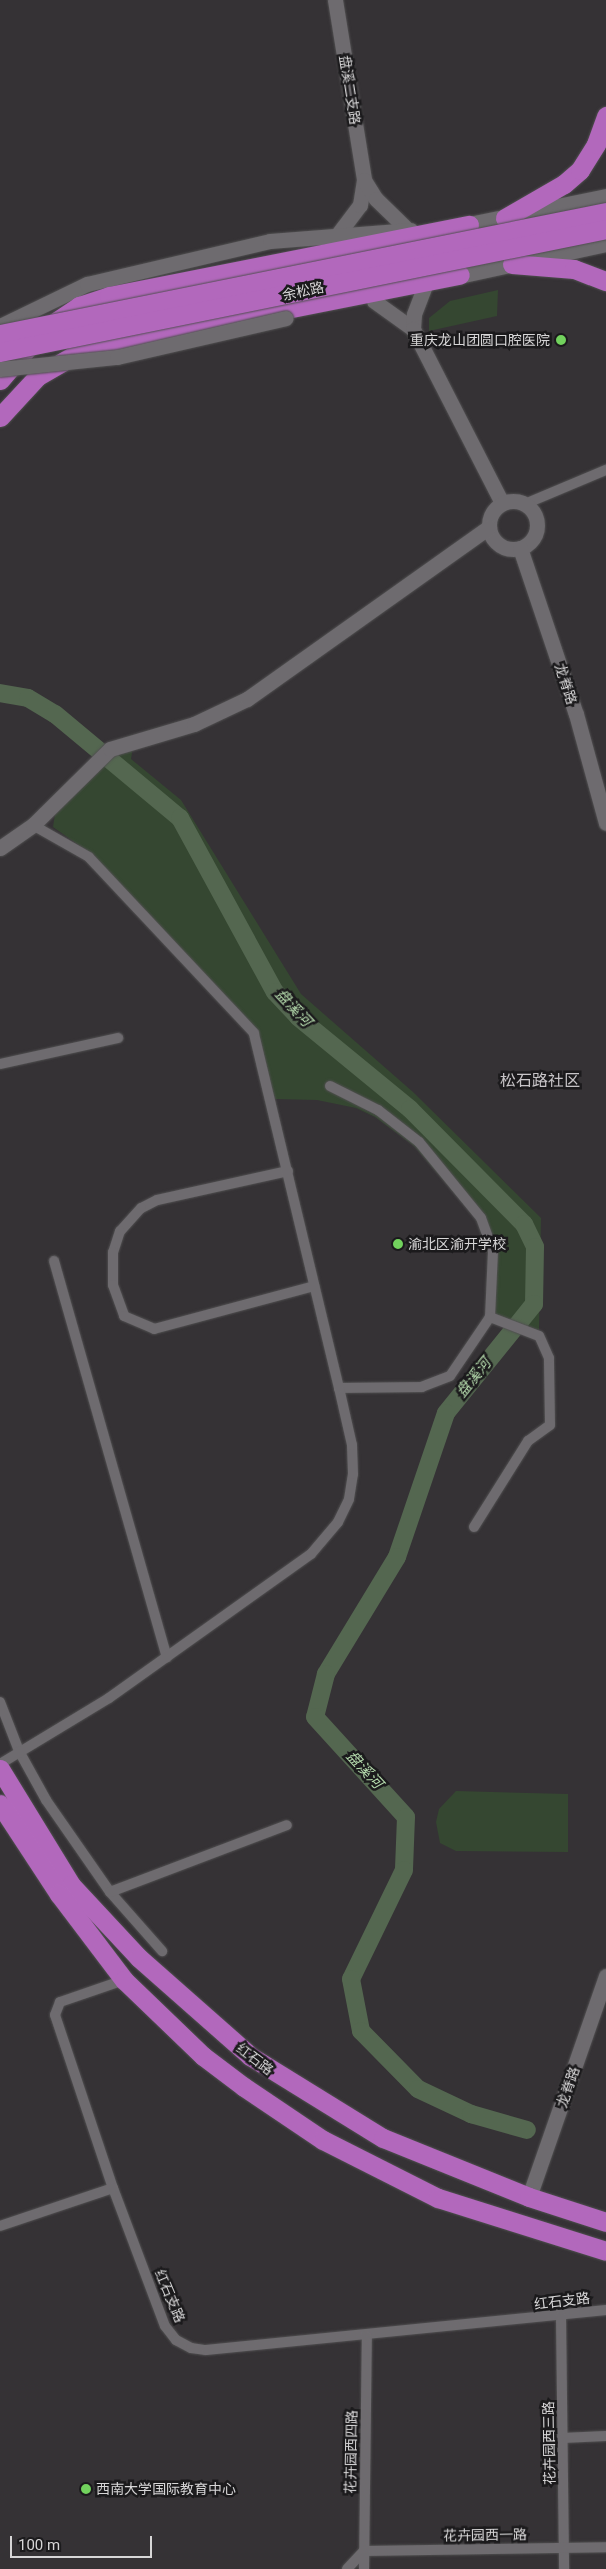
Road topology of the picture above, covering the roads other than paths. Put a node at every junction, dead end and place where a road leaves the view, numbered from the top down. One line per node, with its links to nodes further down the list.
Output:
1 (335, 0): 3 (street, 盘溪二支路)
2 (606, 116): 6 (highway)
3 (364, 180): 9 (street); 10 (street)
4 (606, 196): 6 (street)
5 (606, 212): 19 (highway, 余松路, bridge)
6 (505, 218): 7 (street)
7 (469, 225): 9 (street); 22 (highway)
8 (606, 229): 20 (highway, 余松路, bridge)
9 (408, 230): 10 (street)
10 (338, 234): 17 (street)
11 (606, 244): 12 (street)
12 (512, 264): 13 (street); 14 (highway)
13 (460, 275): 15 (street); 23 (highway)
14 (606, 281)
15 (425, 286): 16 (street); 18 (street)
16 (374, 301): 18 (street); 21 (street, bridge)
17 (0, 326)
18 (413, 329): 25 (street)
19 (0, 334)
20 (0, 352)
21 (0, 369)
22 (0, 380)
23 (3, 413)
24 (606, 470): 26 (street)
25 (502, 503): 26 (street); 27 (street)
26 (525, 504): 28 (street)
27 (489, 527): 28 (street); 30 (street)
28 (520, 548): 29 (street, 龙脊路)
29 (606, 823)
30 (34, 825): 31 (street); 35 (street)
31 (0, 848)
32 (118, 1038): 33 (street)
33 (0, 1064)
34 (330, 1086): 38 (street)
35 (288, 1171): 37 (street); 37 (street)
36 (54, 1261): 41 (street)
37 (314, 1286): 39 (street)
38 (490, 1317): 39 (street); 40 (street)
39 (339, 1388): 41 (street)
40 (474, 1527)
41 (167, 1658): 43 (street)
42 (0, 1702): 43 (street)
43 (19, 1751): 44 (street); 48 (street)
44 (0, 1764)
45 (0, 1770): 53 (highway, 红石路)
46 (0, 1804): 51 (highway, 红石路)
47 (287, 1825): 48 (street)
48 (110, 1892): 49 (street)
49 (162, 1951)
50 (606, 1976): 53 (street, 龙脊路)
51 (124, 1980): 52 (street, 红石支路); 56 (highway, 红石路)
52 (113, 2188): 55 (street); 59 (street, 红石支路)
53 (529, 2197): 54 (highway, 红石路)
54 (606, 2222)
55 (0, 2226)
56 (606, 2251)
57 (606, 2310): 58 (street, 红石支路)
58 (561, 2316): 59 (street, 红石支路); 61 (street, 花卉园西三路)
59 (367, 2336): 64 (street, 花卉园西四路)
60 (606, 2436): 61 (street)
61 (562, 2438): 63 (street, 花卉园西三路)
62 (606, 2547): 63 (street, 花卉园西一路)
63 (564, 2548): 64 (street, 花卉园西一路); 67 (street, 花卉园西三路)
64 (364, 2551): 65 (street); 66 (street, 花卉园西四路)
65 (348, 2569)
66 (364, 2569)
67 (564, 2569)

